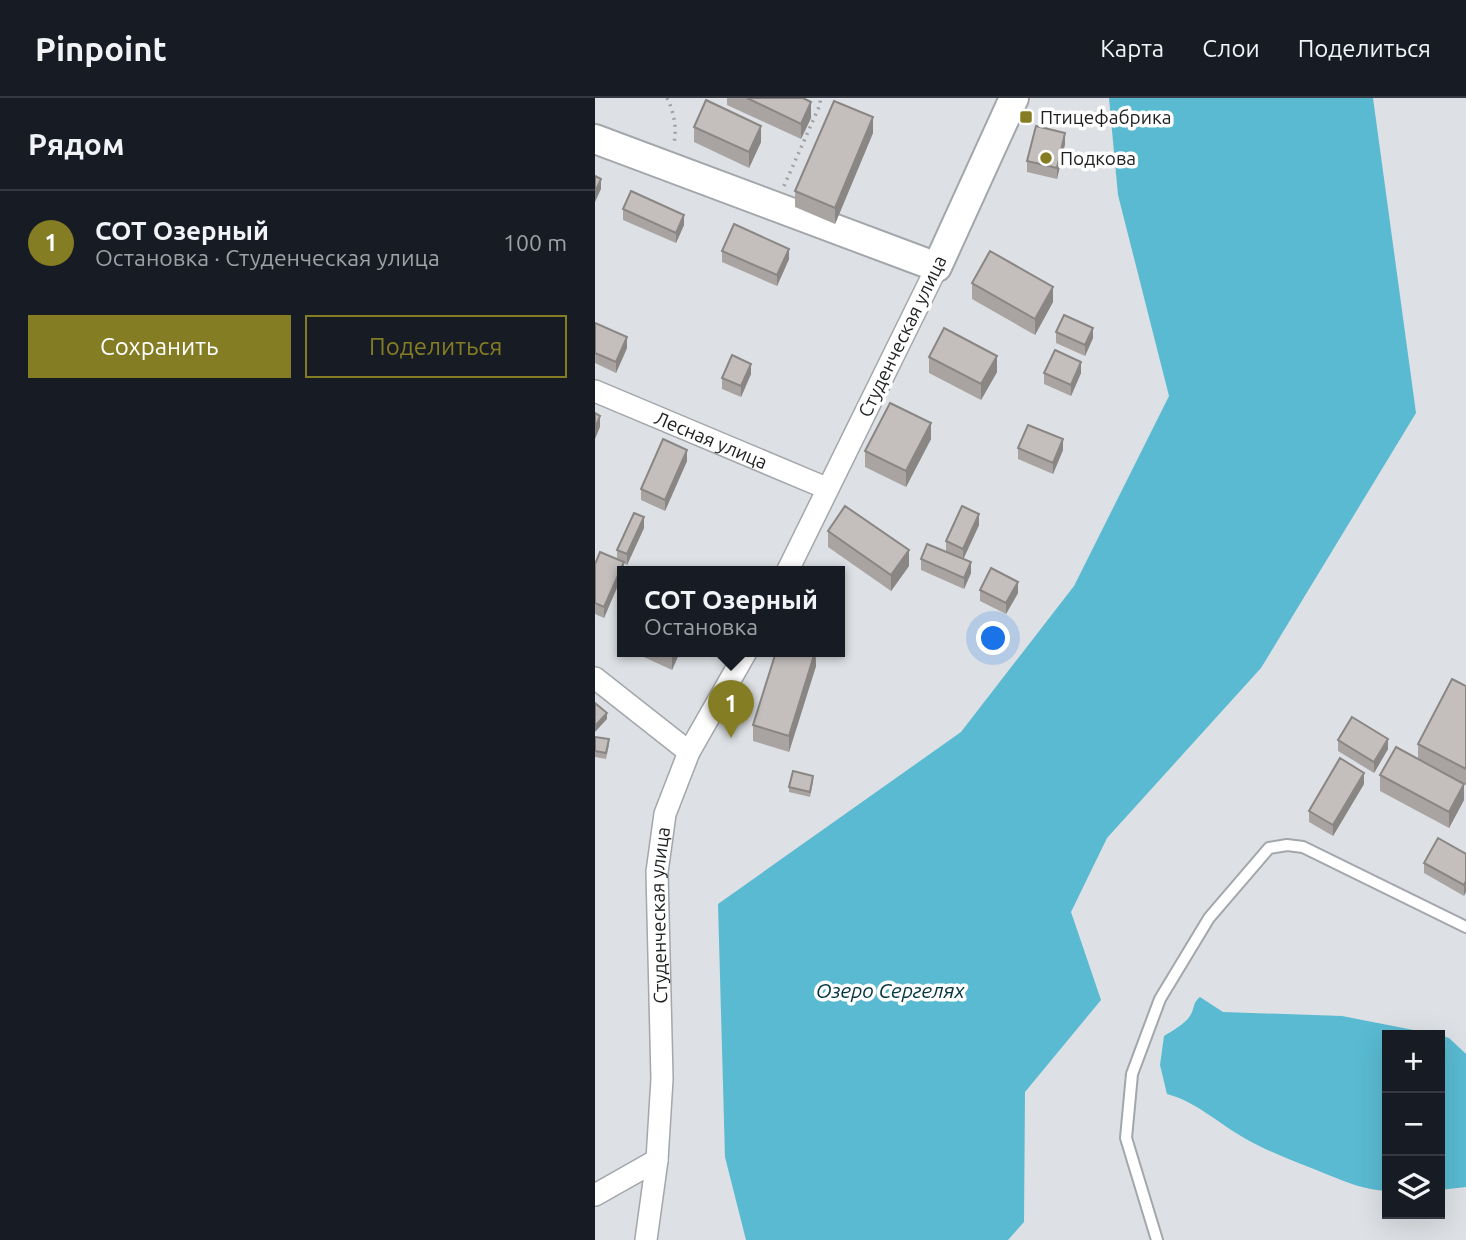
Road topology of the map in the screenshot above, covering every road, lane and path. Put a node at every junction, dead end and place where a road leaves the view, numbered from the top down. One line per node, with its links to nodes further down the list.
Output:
1 (667, 98): 5 (path)
2 (821, 98): 6 (path)
3 (1014, 98): 7 (street, Студенческая улица)
4 (595, 139): 5 (street)
5 (669, 167): 6 (street)
6 (775, 206): 7 (street)
7 (937, 267): 9 (street, Студенческая улица)
8 (595, 391): 9 (street, Лесная улица)
9 (826, 488): 10 (street, Студенческая улица)
10 (790, 566)
11 (743, 657): 13 (street, Студенческая улица)
12 (595, 678): 13 (street)
13 (689, 752): 15 (street, Студенческая улица)
14 (1466, 927): 18 (lane)
15 (657, 1160): 16 (street); 17 (street, Студенческая улица)
16 (595, 1195)
17 (646, 1240)
18 (1157, 1240)

